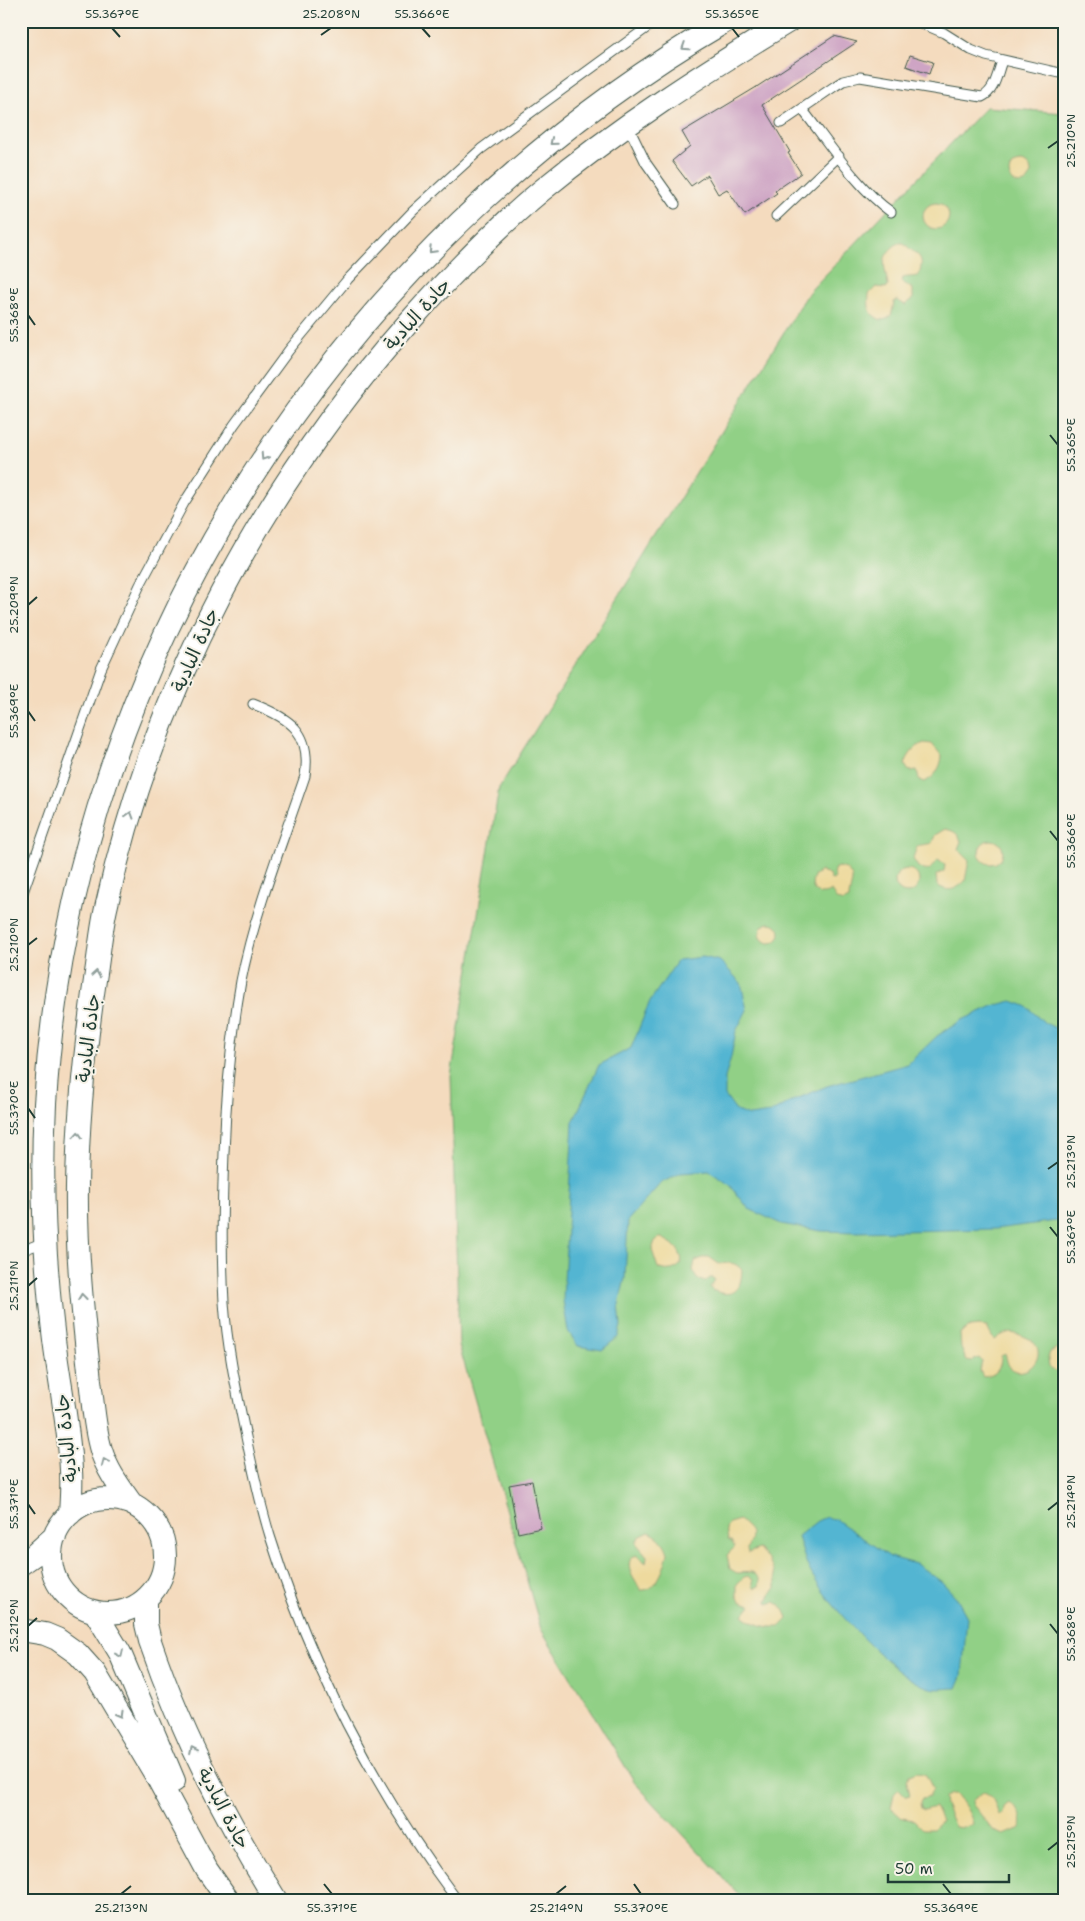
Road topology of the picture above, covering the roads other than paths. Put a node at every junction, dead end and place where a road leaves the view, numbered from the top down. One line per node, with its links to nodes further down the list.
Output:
1 (656, 21): 17 (lane)
2 (726, 21): 18 (street, جادة البادية, one-way to 18)
3 (789, 21): 11 (street, جادة البادية)
4 (916, 21): 6 (lane)
5 (937, 21): 6 (lane)
6 (944, 33): 7 (lane)
7 (1002, 61): 8 (lane); 9 (lane)
8 (1064, 74)
9 (802, 109): 10 (lane); 12 (lane)
10 (781, 123)
11 (627, 125): 13 (lane); 20 (street, جادة البادية, one-way to 11)
12 (839, 156): 14 (lane); 15 (lane)
13 (675, 204)
14 (891, 212)
15 (776, 216)
16 (253, 704): 30 (lane)
17 (21, 898)
18 (45, 1242): 19 (lane); 21 (street, جادة البادية)
19 (21, 1251)
20 (130, 1504): 21 (street); 24 (street)
21 (70, 1514): 22 (street)
22 (55, 1536): 23 (street); 25 (street)
23 (21, 1564)
24 (146, 1599): 25 (street); 29 (street, جادة البادية, one-way to 24)
25 (95, 1612): 28 (street, جادة البادية, one-way to 28)
26 (21, 1630): 27 (street, one-way to 27)
27 (228, 1900)
28 (237, 1900)
29 (276, 1900)
30 (457, 1900)

